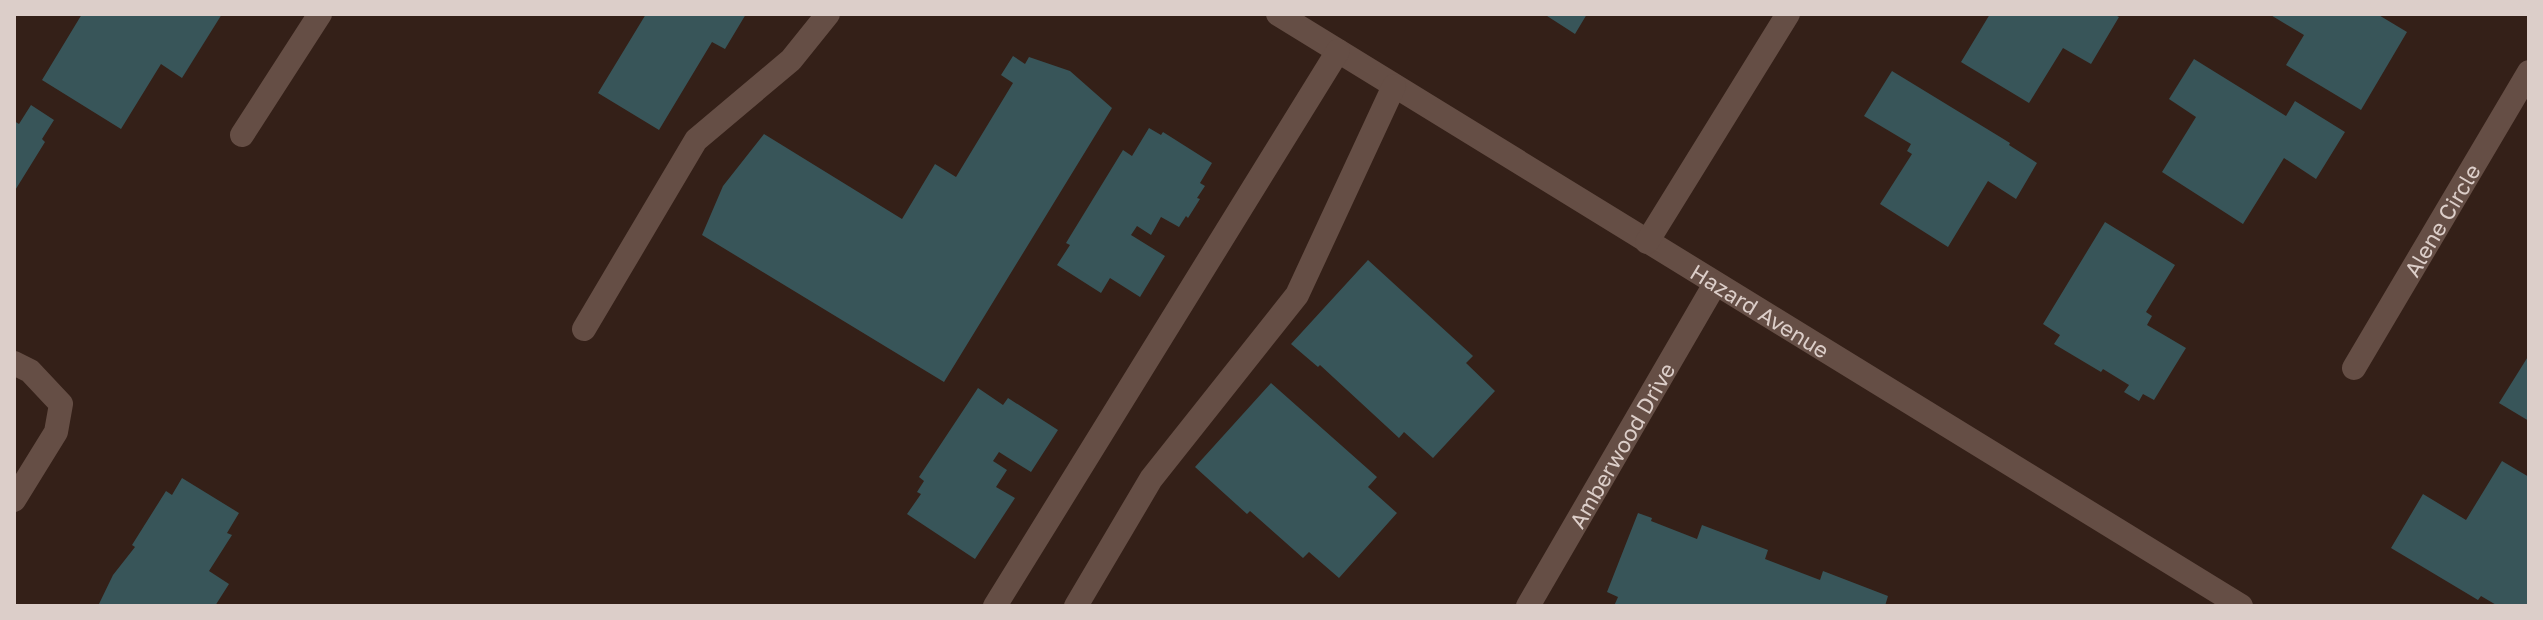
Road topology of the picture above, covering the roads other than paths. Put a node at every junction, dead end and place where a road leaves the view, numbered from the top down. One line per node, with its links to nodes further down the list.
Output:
1 (320, 14): 8 (street)
2 (828, 14): 11 (street)
3 (1278, 14): 5 (street, Hazard Avenue)
4 (1788, 14): 9 (street)
5 (1338, 51): 7 (street, Hazard Avenue); 15 (street)
6 (2529, 72): 13 (street, Alene Circle)
7 (1394, 86): 9 (street, Hazard Avenue); 16 (street)
8 (242, 135)
9 (1647, 242): 10 (street, Hazard Avenue)
10 (1715, 284): 17 (street, Amberwood Drive); 18 (street, Hazard Avenue)
11 (584, 329)
12 (14, 363): 14 (street)
13 (2354, 368)
14 (14, 500)
15 (995, 606)
16 (1076, 606)
17 (1528, 606)
18 (2241, 606)

